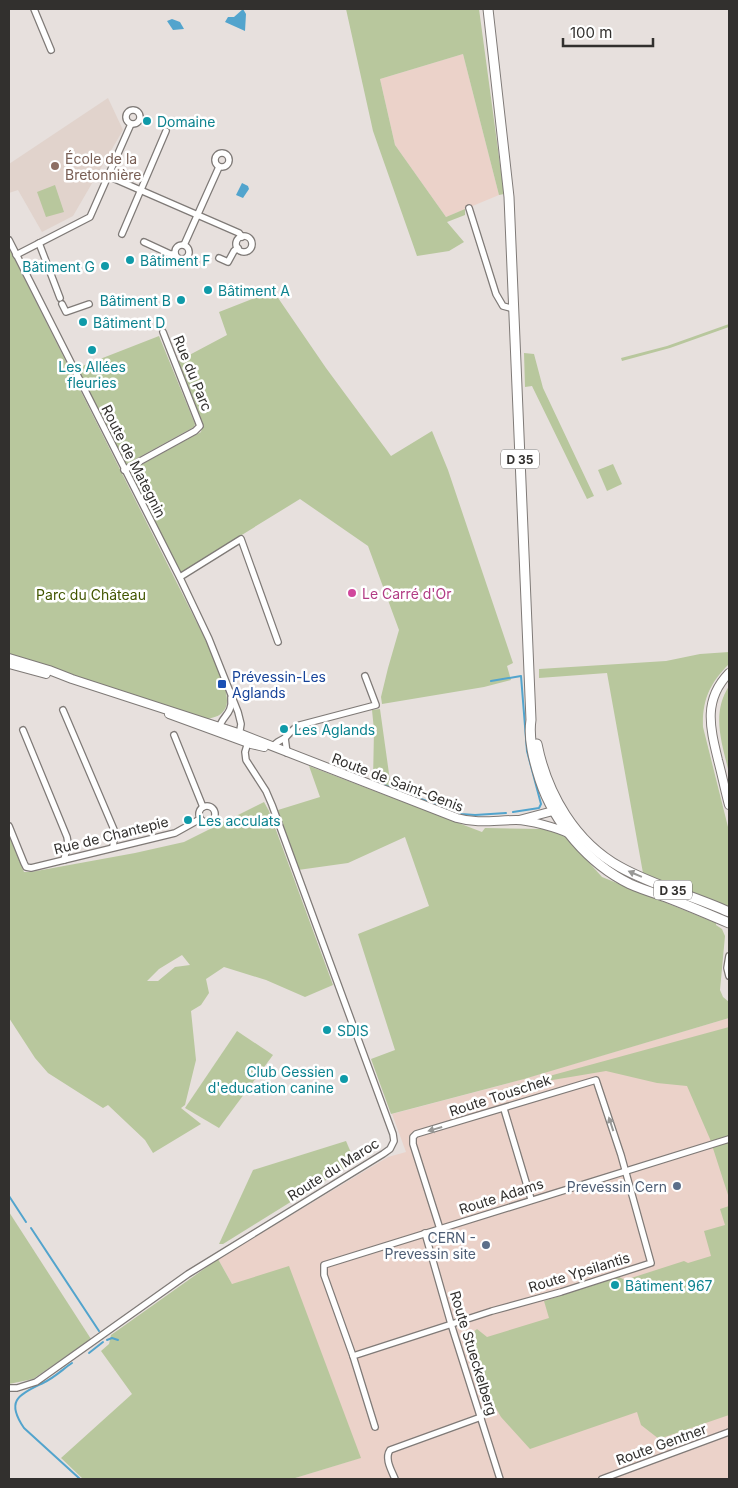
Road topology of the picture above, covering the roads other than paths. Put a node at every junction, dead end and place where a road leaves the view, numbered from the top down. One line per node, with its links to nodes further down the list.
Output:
1 (34, 9): 3 (street)
2 (488, 9): 24 (main road, D 35)
3 (51, 50)
4 (131, 124): 7 (street)
5 (166, 131): 8 (street)
6 (219, 167): 10 (street)
7 (108, 176): 8 (street); 15 (street)
8 (141, 190): 10 (street); 11 (street)
9 (470, 208): 24 (street)
10 (198, 215): 12 (street); 16 (street)
11 (122, 234)
12 (242, 237): 17 (street); 17 (street)
13 (9, 240): 19 (street, Route de Mategnin)
14 (144, 242): 18 (street)
15 (39, 243): 19 (street); 21 (street)
16 (184, 245): 18 (street); 18 (street)
17 (238, 248): 20 (street)
18 (176, 254)
19 (16, 255): 26 (street, Route de Mategnin)
20 (219, 258)
21 (60, 298)
22 (62, 304): 23 (street)
23 (89, 304)
24 (514, 309): 36 (main road, D 35)
25 (163, 332): 26 (street, Rue du Parc)
26 (124, 470): 27 (street, Route de Mategnin)
27 (180, 577): 28 (street); 34 (street, Route de Mategnin)
28 (278, 642)
29 (9, 658): 33 (main road, Route de Saint-Genis)
30 (9, 664): 33 (main road, Route de Saint-Genis)
31 (729, 673): 45 (main road)
32 (365, 676): 41 (street)
33 (72, 679): 37 (main road, Route de Saint-Genis)
34 (230, 696): 37 (street); 40 (street, Route de Mategnin)
35 (63, 710): 54 (street)
36 (531, 720): 47 (main road, D 35); 48 (main road, D 35)
37 (220, 729): 40 (main road, Route de Saint-Genis)
38 (23, 730): 55 (street)
39 (174, 735): 46 (street)
40 (238, 736): 42 (main road, Route de Saint-Genis)
41 (285, 738): 43 (street); 44 (street)
42 (248, 740): 43 (main road, Route de Saint-Genis); 68 (street, Route du Maroc)
43 (273, 747): 44 (main road, Route de Saint-Genis)
44 (286, 753): 50 (main road, Route de Saint-Genis)
45 (729, 805)
46 (203, 807): 49 (street); 49 (street)
47 (553, 811): 48 (main road, D 35); 50 (main road, Route de Saint-Genis)
48 (562, 817): 52 (main road); 53 (main road, D 35); 56 (main road, D 35, one-way to 48)
49 (200, 818): 54 (street, Rue de Chantepie)
50 (519, 820): 52 (main road, Route de Saint-Genis)
51 (9, 826): 55 (street, Rue de Chantepie)
52 (548, 826): 53 (main road, Route de Saint-Genis)
53 (570, 834): 57 (main road, D 35)
54 (113, 847): 55 (street, Rue de Chantepie)
55 (64, 860)
56 (729, 912)
57 (729, 923)
58 (729, 956): 59 (street)
59 (729, 976)
60 (504, 1108): 62 (street, Route Touschek, one-way to 60); 63 (street); 64 (street, Route Touschek, one-way to 64)
61 (729, 1139): 62 (street, Route Adams)
62 (625, 1171): 63 (street, Route Adams); 66 (street, Route Ypsilantis)
63 (531, 1199): 64 (street, Route Adams)
64 (440, 1229): 65 (street, Route Adams)
65 (425, 1234): 66 (street, Route Stueckelberg); 67 (street, Route Adams)
66 (451, 1324): 67 (street); 69 (street, Route Stueckelberg)
67 (353, 1356): 70 (street)
68 (9, 1388)
69 (481, 1417): 72 (street); 73 (street, Route Stueckelberg)
70 (375, 1427)
71 (729, 1432): 74 (street, Route Gentner)
72 (395, 1479)
73 (500, 1479)
74 (602, 1479)

